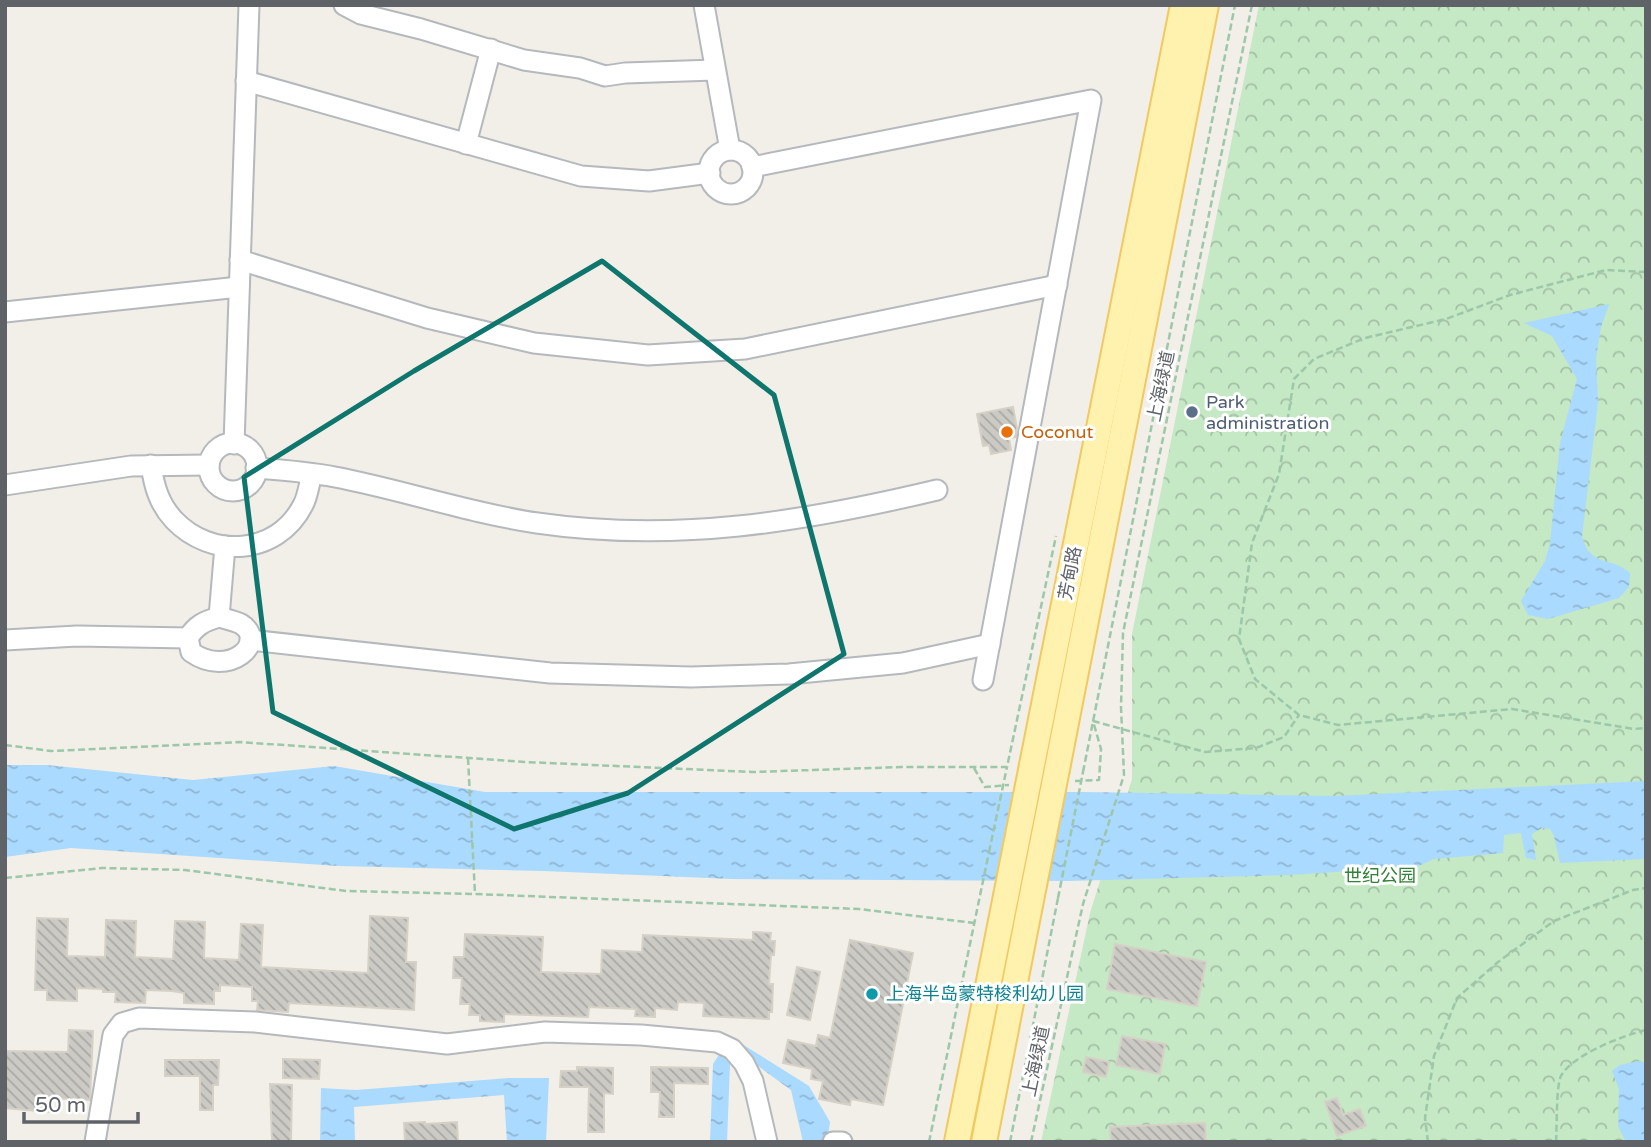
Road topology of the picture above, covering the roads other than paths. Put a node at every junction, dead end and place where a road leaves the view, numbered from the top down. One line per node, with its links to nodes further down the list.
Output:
1 (249, 5): 8 (street)
2 (344, 5): 6 (street)
3 (704, 5): 7 (street)
4 (1183, 5): 31 (main road, 芳甸路, bridge)
5 (1206, 5): 31 (main road, 芳甸路, bridge)
6 (491, 50): 7 (street); 9 (street)
7 (715, 70): 10 (street)
8 (246, 81): 9 (street); 13 (street)
9 (466, 144): 12 (street)
10 (730, 150): 11 (street); 12 (street)
11 (752, 167): 12 (street); 14 (street)
12 (710, 173)
13 (240, 260): 14 (street); 15 (street)
14 (1057, 285): 29 (street)
15 (239, 287): 16 (street); 17 (street)
16 (5, 312)
17 (234, 444): 19 (street); 20 (street)
18 (150, 465): 19 (street); 22 (street); 24 (street)
19 (209, 465): 20 (street)
20 (256, 468): 21 (street)
21 (312, 474): 23 (street); 24 (street)
22 (5, 485)
23 (937, 490)
24 (225, 546): 25 (street)
25 (219, 617): 26 (street); 28 (street)
26 (188, 638): 27 (street); 28 (street)
27 (5, 640)
28 (250, 640): 29 (street)
29 (990, 644): 30 (street)
30 (984, 680)
31 (1018, 898): 34 (main road, 芳甸路); 35 (main road, 芳甸路)
32 (95, 1142): 33 (street)
33 (767, 1142)
34 (957, 1142)
35 (984, 1142)

